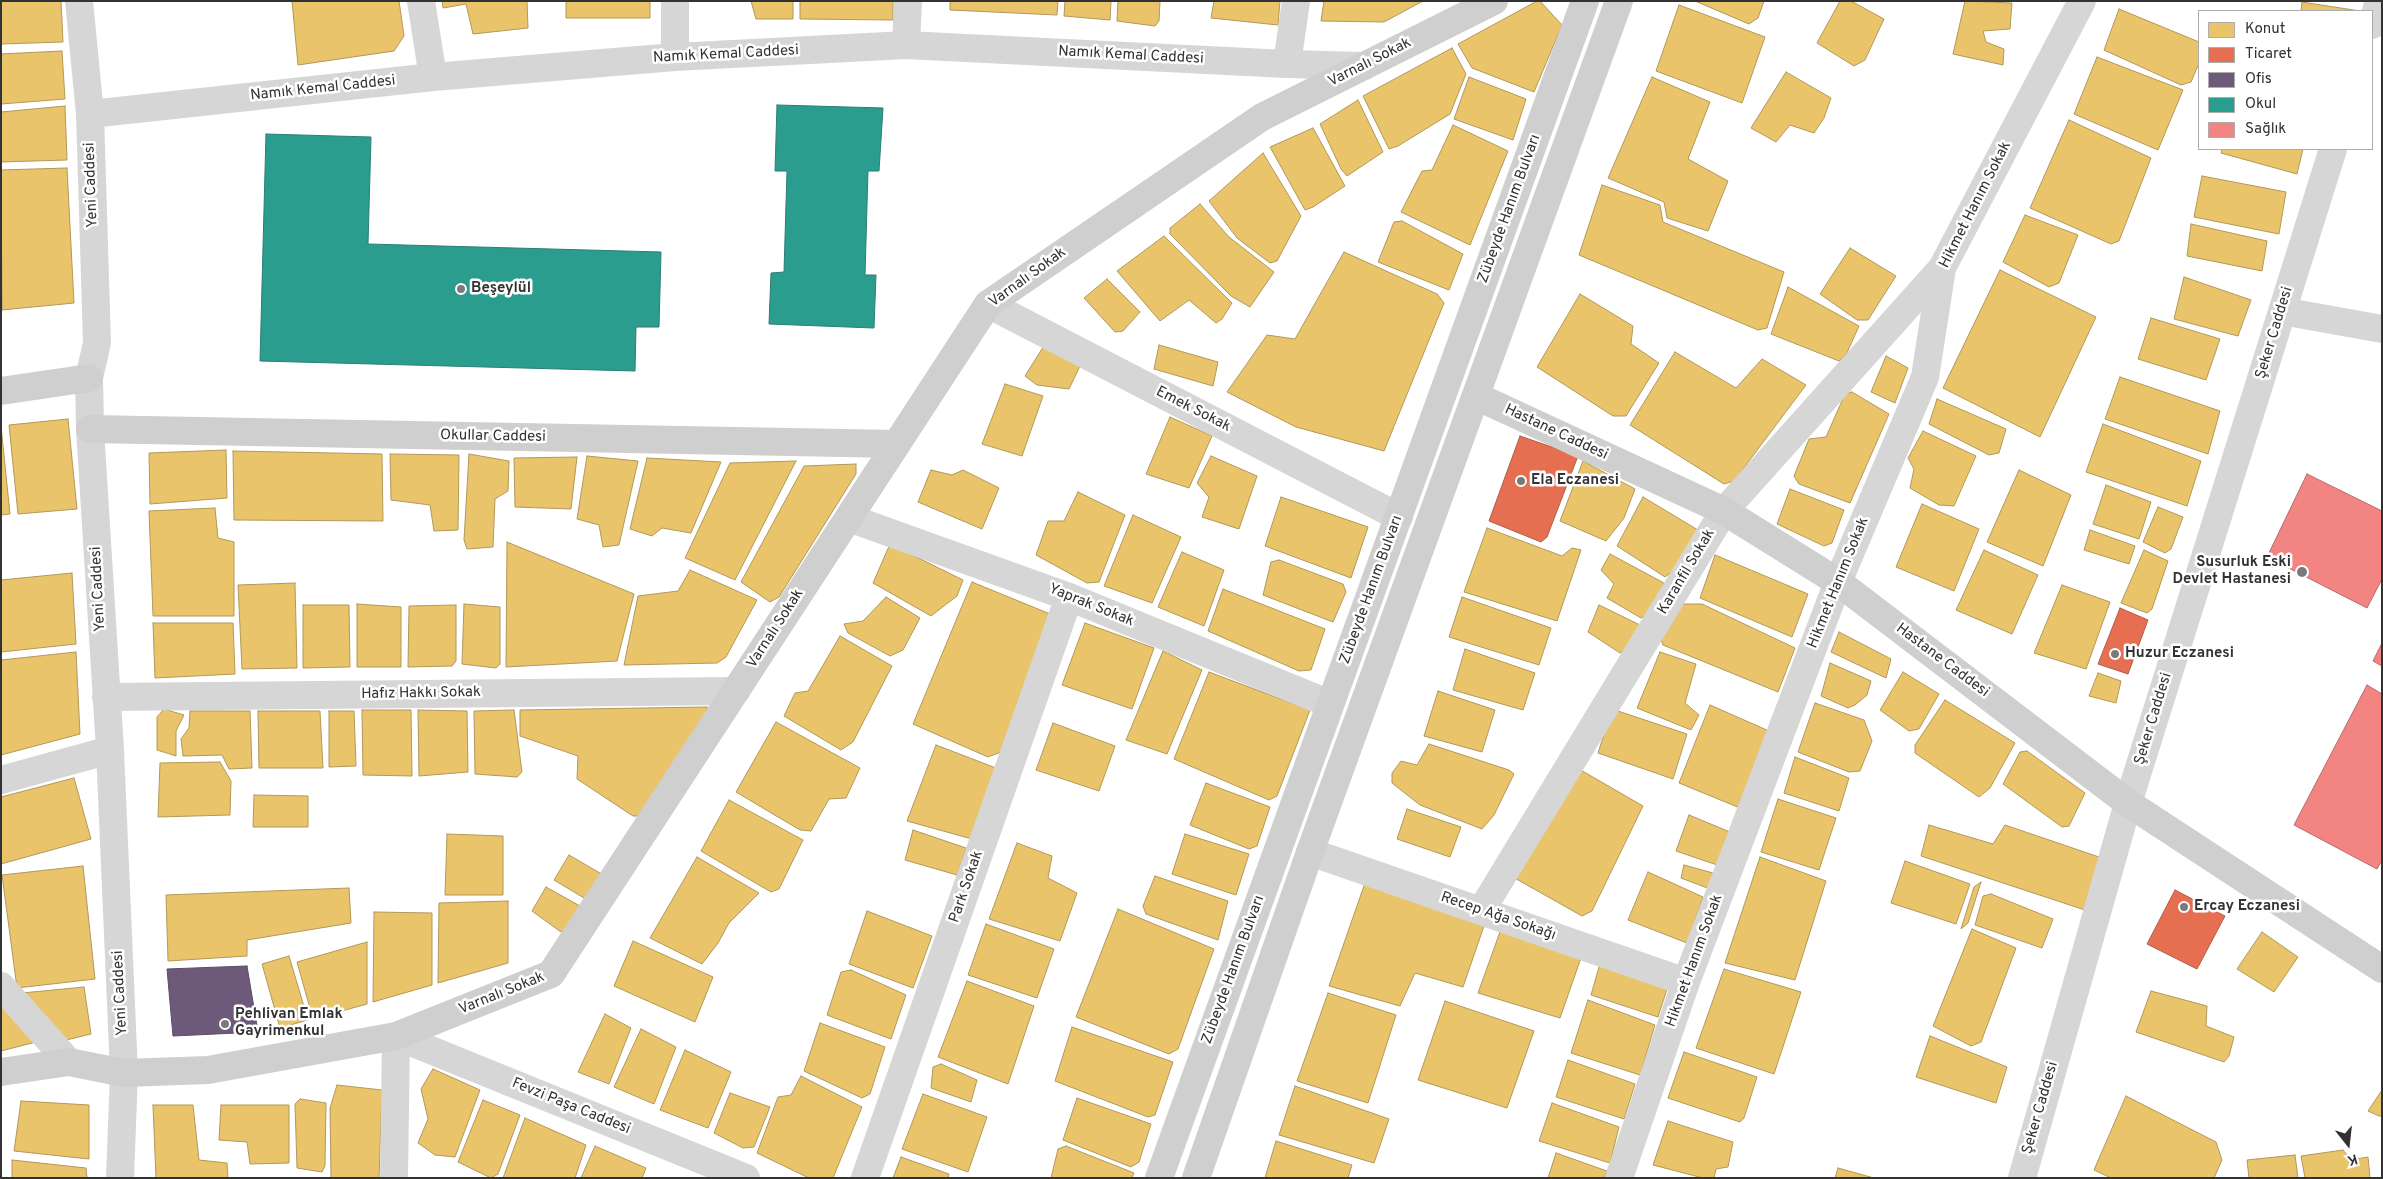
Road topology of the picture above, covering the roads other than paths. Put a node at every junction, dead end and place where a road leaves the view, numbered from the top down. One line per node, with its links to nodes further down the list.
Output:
1 (79, 1): 17 (street, Yeni Caddesi)
2 (421, 1): 16 (street)
3 (674, 1): 13 (street)
4 (908, 1): 12 (street)
5 (1296, 1): 14 (street)
6 (1494, 1): 15 (street, Varnalı Sokak)
7 (1585, 1): 29 (street, Zübeyde Hanım Bulvarı)
8 (1619, 1): 25 (street)
9 (2082, 1): 19 (street, Hikmet Hanım Sokak)
10 (2379, 1): 11 (street)
11 (2373, 22)
12 (906, 45): 13 (street, Namık Kemal Caddesi); 14 (street, Namık Kemal Caddesi)
13 (675, 57): 16 (street, Namık Kemal Caddesi)
14 (1287, 64): 15 (street, Namık Kemal Caddesi)
15 (1364, 66): 20 (street, Varnalı Sokak)
16 (433, 76): 17 (street, Namık Kemal Caddesi)
17 (90, 114): 23 (street, Yeni Caddesi)
18 (2333, 150): 21 (street, Şeker Caddesi)
19 (1942, 268): 28 (street, Karanfil Sokak); 31 (street, Hikmet Hanım Sokak)
20 (988, 304): 27 (street, Varnalı Sokak); 29 (street, Emek Sokak)
21 (2282, 312): 22 (street); 38 (street, Şeker Caddesi)
22 (2382, 329)
23 (89, 378): 24 (street); 26 (street, Yeni Caddesi)
24 (1, 391)
25 (1476, 396): 28 (street, Hastane Caddesi); 39 (street)
26 (90, 429): 27 (street, Okullar Caddesi); 34 (street, Yeni Caddesi)
27 (897, 444): 30 (street, Varnalı Sokak)
28 (1724, 511): 31 (street, Hastane Caddesi); 40 (street, Karanfil Sokak)
29 (1399, 517): 35 (street, Zübeyde Hanım Bulvarı)
30 (849, 518): 32 (street, Yaprak Sokak); 33 (street, Varnalı Sokak)
31 (1838, 582): 38 (street, Hastane Caddesi); 42 (street, Hikmet Hanım Sokak)
32 (1069, 597): 35 (street, Yaprak Sokak); 51 (street, Park Sokak)
33 (736, 690): 34 (street, Hafız Hakkı Sokak); 44 (street, Varnalı Sokak)
34 (106, 697): 36 (street, Yeni Caddesi)
35 (1330, 704): 52 (street, Zübeyde Hanım Bulvarı)
36 (110, 750): 37 (street); 47 (street, Yeni Caddesi)
37 (1, 780)
38 (2128, 803): 41 (street, Hastane Caddesi); 55 (street, Şeker Caddesi)
39 (1310, 852): 40 (street, Recep Ağa Sokağı); 53 (street)
40 (1481, 911): 42 (street, Recep Ağa Sokağı)
41 (2382, 970)
42 (1686, 982): 54 (street, Hikmet Hanım Sokak)
43 (1, 986): 45 (street)
44 (396, 1036): 47 (street, Varnalı Sokak); 49 (street); 50 (street, Fevzi Paşa Caddesi)
45 (69, 1062): 46 (street, Varnalı Sokak); 47 (street, Varnalı Sokak)
46 (1, 1072)
47 (124, 1073): 48 (street, Yeni Caddesi)
48 (120, 1178)
49 (394, 1178)
50 (746, 1178)
51 (865, 1178)
52 (1159, 1178)
53 (1196, 1178)
54 (1619, 1178)
55 (2022, 1178)

